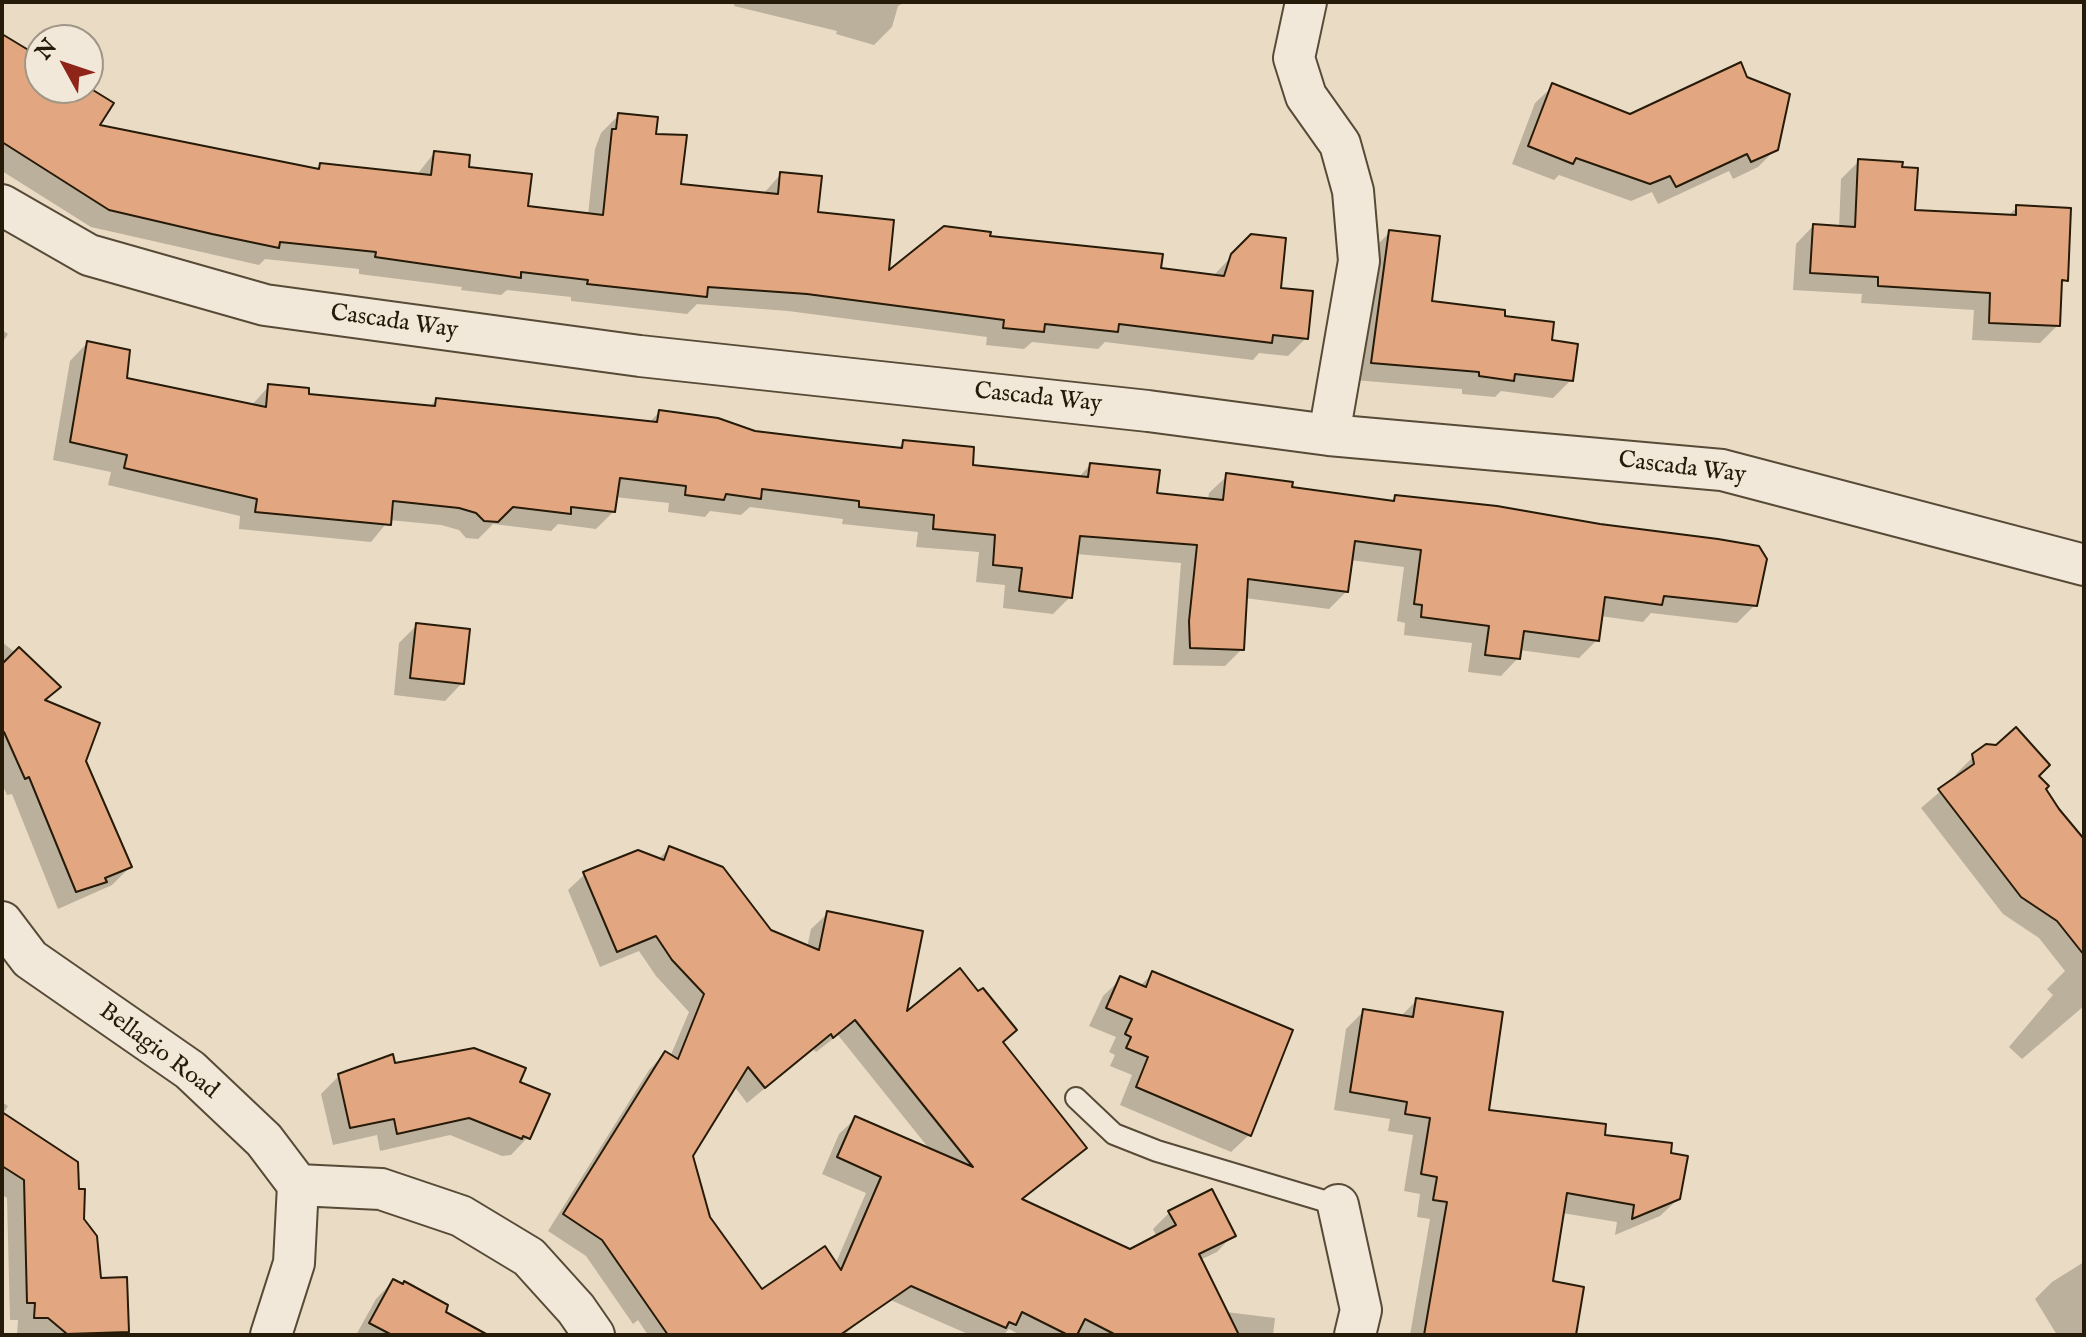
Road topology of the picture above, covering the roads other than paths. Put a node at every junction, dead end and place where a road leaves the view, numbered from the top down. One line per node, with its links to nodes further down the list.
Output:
1 (1306, 2): 3 (street)
2 (2, 205): 3 (street, Cascada Way)
3 (1329, 435): 4 (street, Cascada Way)
4 (2084, 565)
5 (2, 922): 7 (street, Bellagio Road)
6 (1076, 1098): 8 (lane)
7 (298, 1185): 9 (street); 10 (street)
8 (1338, 1205): 11 (street)
9 (271, 1335)
10 (594, 1335)
11 (1355, 1335)

